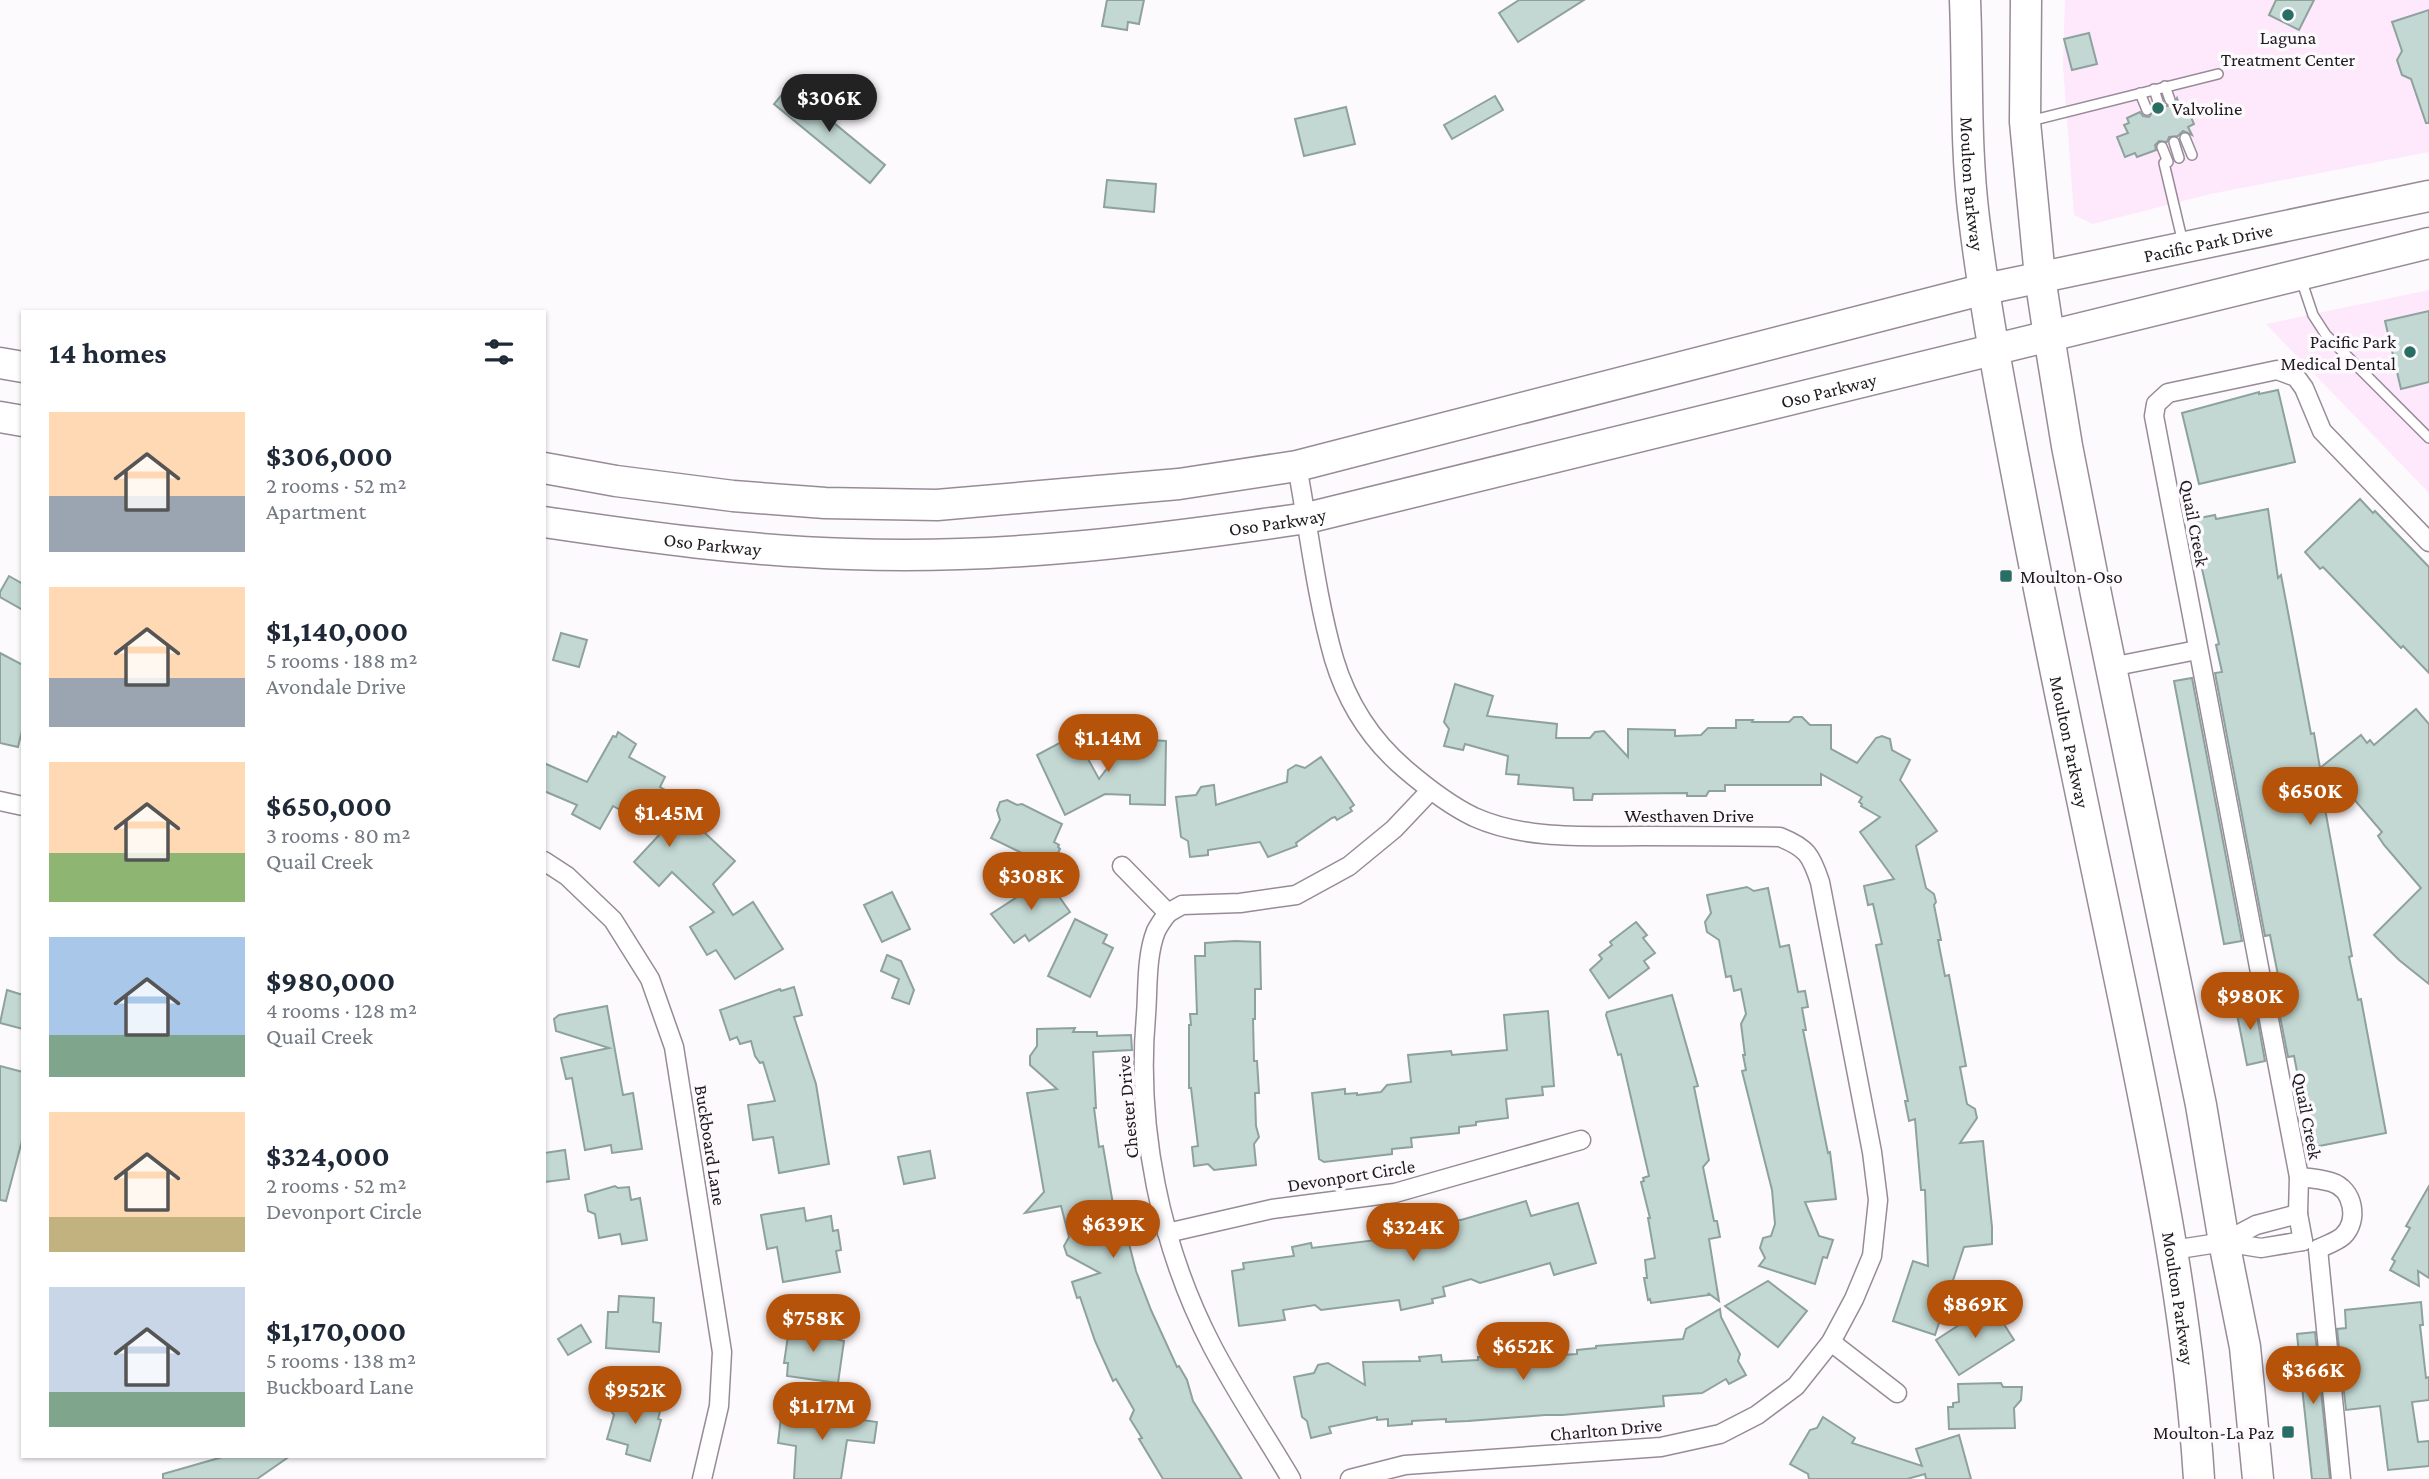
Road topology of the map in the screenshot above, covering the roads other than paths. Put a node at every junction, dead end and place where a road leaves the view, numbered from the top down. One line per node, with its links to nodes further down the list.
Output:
1 (1965, 0): 21 (main road, Moulton Parkway)
2 (2026, 0): 10 (main road)
3 (2218, 74): 4 (lane)
4 (2165, 86): 5 (lane); 7 (lane)
5 (2154, 89): 6 (lane); 8 (lane)
6 (2140, 93): 9 (lane); 10 (lane)
7 (2170, 100)
8 (2159, 105)
9 (2147, 110)
10 (2025, 122): 20 (main road)
11 (2185, 138): 14 (lane)
12 (2174, 142): 15 (lane)
13 (2162, 147): 18 (lane)
14 (2192, 155)
15 (2179, 158)
16 (2429, 196): 18 (main road, Pacific Park Drive)
17 (2429, 243): 19 (main road)
18 (2185, 249): 20 (main road, Pacific Park Drive)
19 (2299, 275): 22 (main road); 28 (lane)
20 (2040, 277): 21 (main road, Pacific Park Drive); 22 (main road)
21 (1985, 289): 23 (main road, Moulton Parkway); 29 (main road)
22 (2049, 336): 23 (main road); 35 (main road)
23 (1994, 349): 31 (main road, Oso Parkway); 48 (main road, Moulton Parkway)
24 (0, 363): 25 (main road)
25 (21, 367)
26 (0, 417): 27 (main road)
27 (21, 421)
28 (2429, 438)
29 (1297, 466): 30 (main road); 31 (street, Westhaven Drive)
30 (546, 468)
31 (1307, 518): 32 (main road, Oso Parkway); 36 (street, Westhaven Drive)
32 (546, 522)
33 (2429, 542): 34 (street, Quail Creek)
34 (2197, 650): 35 (street); 43 (street, Quail Creek)
35 (2112, 667): 46 (main road)
36 (1430, 791): 41 (street); 49 (street, Westhaven Drive)
37 (0, 803): 38 (street)
38 (21, 806)
39 (546, 862): 51 (street, Buckboard Lane)
40 (1122, 866): 41 (street)
41 (1168, 913): 45 (street, Chester Drive)
42 (1581, 1140): 45 (street, Devonport Circle)
43 (2299, 1177): 44 (street, Quail Creek); 47 (street, Quail Creek)
44 (2298, 1214): 46 (street); 47 (street, Quail Creek)
45 (1167, 1233): 52 (street, Chester Drive)
46 (2224, 1242): 47 (street); 48 (street); 55 (main road)
47 (2310, 1245): 56 (street, Quail Creek)
48 (2173, 1250): 54 (main road, Moulton Parkway)
49 (1831, 1342): 50 (street); 53 (street, Charlton Drive)
50 (1897, 1392)
51 (702, 1479)
52 (1291, 1479)
53 (1350, 1479)
54 (2199, 1479)
55 (2258, 1479)
56 (2341, 1479)

